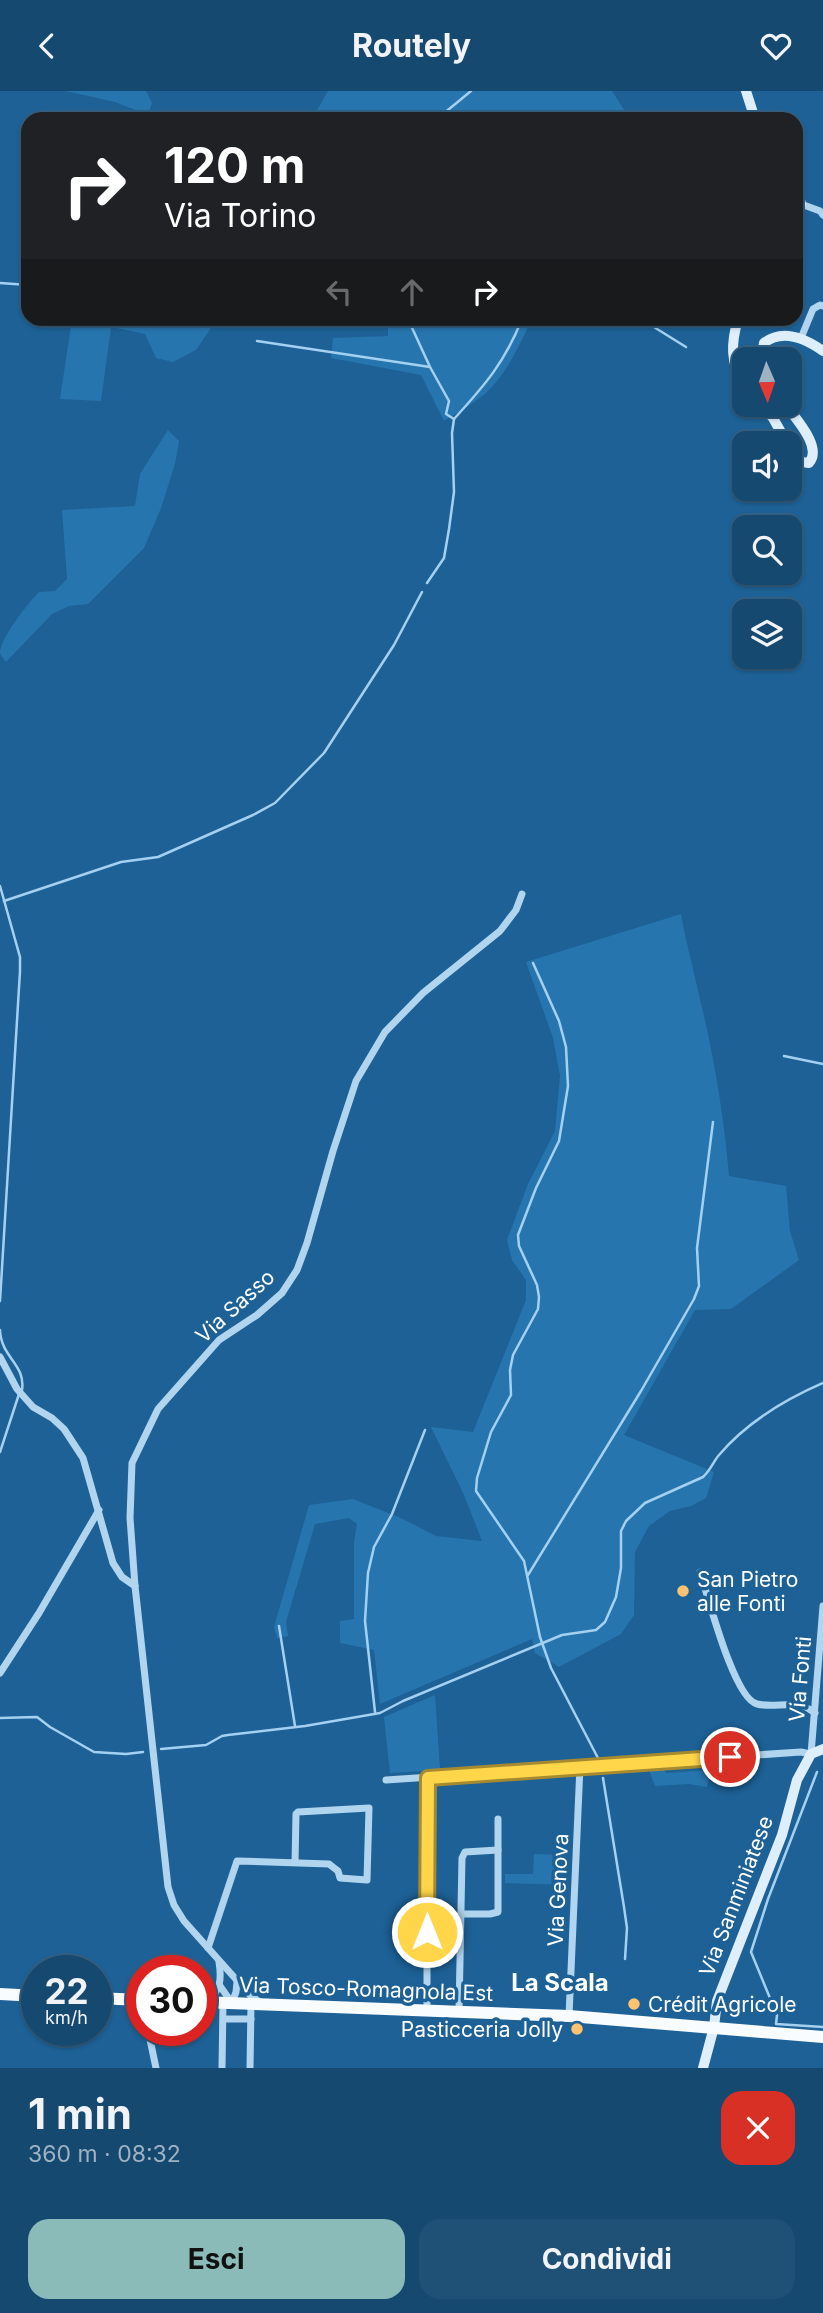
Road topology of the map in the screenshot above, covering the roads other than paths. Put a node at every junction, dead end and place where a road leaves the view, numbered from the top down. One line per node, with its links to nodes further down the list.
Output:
1 (746, 91): 2 (street)
2 (753, 112)
3 (803, 205): 4 (street)
4 (823, 215)
5 (821, 305): 7 (street)
6 (736, 326): 8 (street)
7 (801, 338): 9 (street); 10 (street)
8 (732, 347)
9 (764, 347)
10 (823, 351)
11 (794, 417): 12 (street)
12 (802, 463)
13 (522, 894): 17 (street, Via Sasso)
14 (0, 1357): 15 (street)
15 (99, 1510): 17 (street); 19 (street)
16 (700, 1572): 20 (street)
17 (135, 1586): 30 (street, Via Sasso)
18 (823, 1606): 20 (street, Via Fonti)
19 (0, 1673)
20 (815, 1713): 22 (street, Via Fonti)
21 (823, 1749): 22 (street)
22 (811, 1754): 23 (street); 45 (street, Via Sanminiatese)
23 (580, 1766): 24 (street); 42 (street, Via Genova)
24 (428, 1778): 25 (street); 40 (street)
25 (386, 1780)
26 (498, 1819): 27 (street)
27 (498, 1850): 29 (street); 29 (street)
28 (295, 1863): 28 (street); 30 (street)
29 (461, 1914): 41 (street)
30 (208, 1948): 31 (street, Via Sasso)
31 (219, 1962): 32 (street, Via Sasso); 33 (street)
32 (237, 1982): 38 (street); 39 (street, Via Sasso)
33 (220, 1986): 34 (street); 38 (street)
34 (217, 1989)
35 (0, 1994): 36 (main road)
36 (21, 1995)
37 (217, 2003): 38 (main road, Via Tosco-Romagnola Est)
38 (228, 2003): 39 (main road, Via Tosco-Romagnola Est); 43 (street)
39 (257, 2004): 40 (main road, Via Tosco-Romagnola Est); 44 (street)
40 (427, 2010): 41 (main road, Via Tosco-Romagnola Est)
41 (459, 2011): 42 (main road, Via Tosco-Romagnola Est)
42 (569, 2016): 45 (main road, Via Tosco-Romagnola Est)
43 (223, 2019): 44 (street); 49 (street)
44 (251, 2019): 50 (street)
45 (714, 2027): 46 (main road, Via Tosco-Romagnola Est); 51 (street, Via Sanminiatese)
46 (823, 2036)
47 (151, 2046): 48 (street)
48 (156, 2068)
49 (222, 2068)
50 (250, 2068)
51 (703, 2068)

